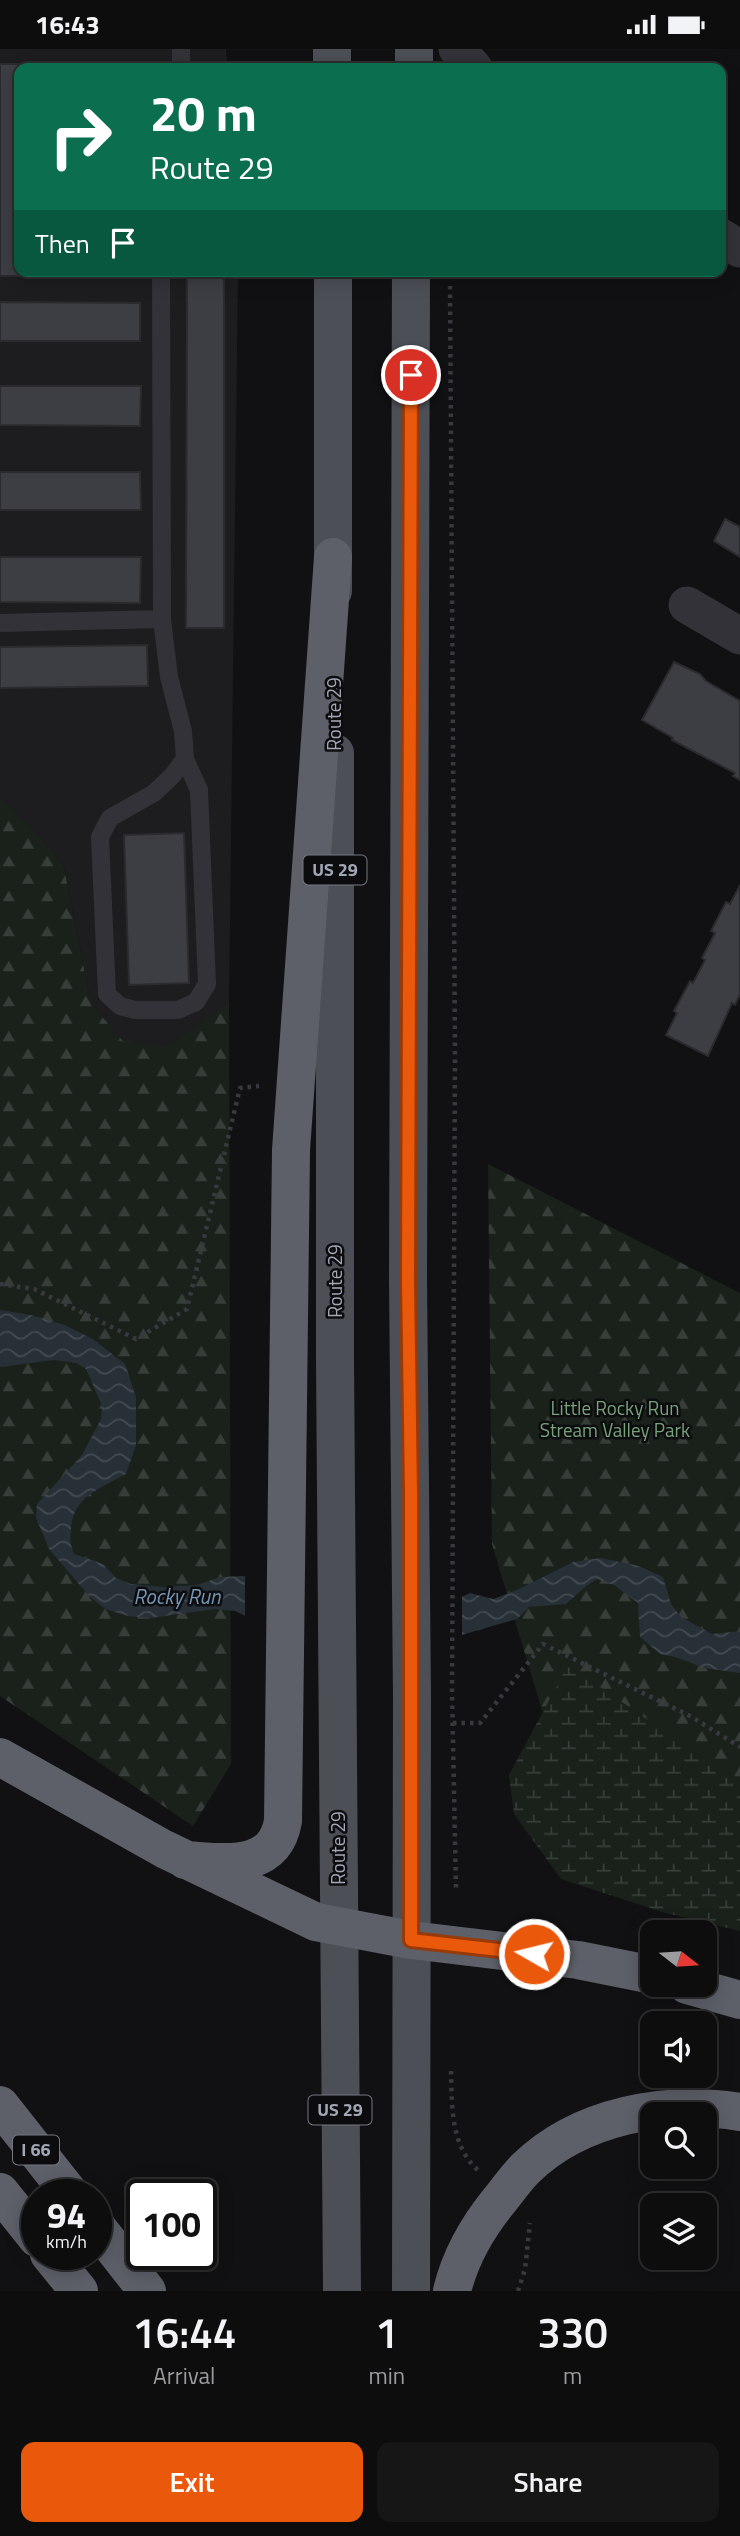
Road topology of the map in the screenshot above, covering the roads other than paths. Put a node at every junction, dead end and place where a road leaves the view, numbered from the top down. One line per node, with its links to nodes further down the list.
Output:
1 (457, 49): 2 (street)
2 (470, 63)
3 (161, 277): 8 (lane)
4 (333, 277): 6 (main road, Route 29 / US 29)
5 (411, 277): 15 (main road)
6 (333, 557): 13 (highway); 14 (main road, Route 29 / US 29)
7 (687, 605): 10 (street)
8 (162, 619): 9 (lane); 11 (lane)
9 (0, 623)
10 (740, 636)
11 (185, 759): 11 (lane)
12 (0, 1757): 13 (highway)
13 (185, 1860): 14 (highway)
14 (338, 1928): 15 (highway); 28 (main road, Route 29 / US 29)
15 (411, 1940): 16 (highway); 29 (main road)
16 (640, 1972)
17 (718, 1994): 18 (highway)
18 (740, 2000)
19 (0, 2105): 21 (highway, I 66)
20 (740, 2112): 30 (highway)
21 (58, 2179)
22 (0, 2192): 23 (highway)
23 (21, 2218)
24 (112, 2246): 27 (highway)
25 (62, 2270): 26 (highway)
26 (79, 2291)
27 (148, 2291)
28 (342, 2291)
29 (411, 2291)
30 (452, 2291)

